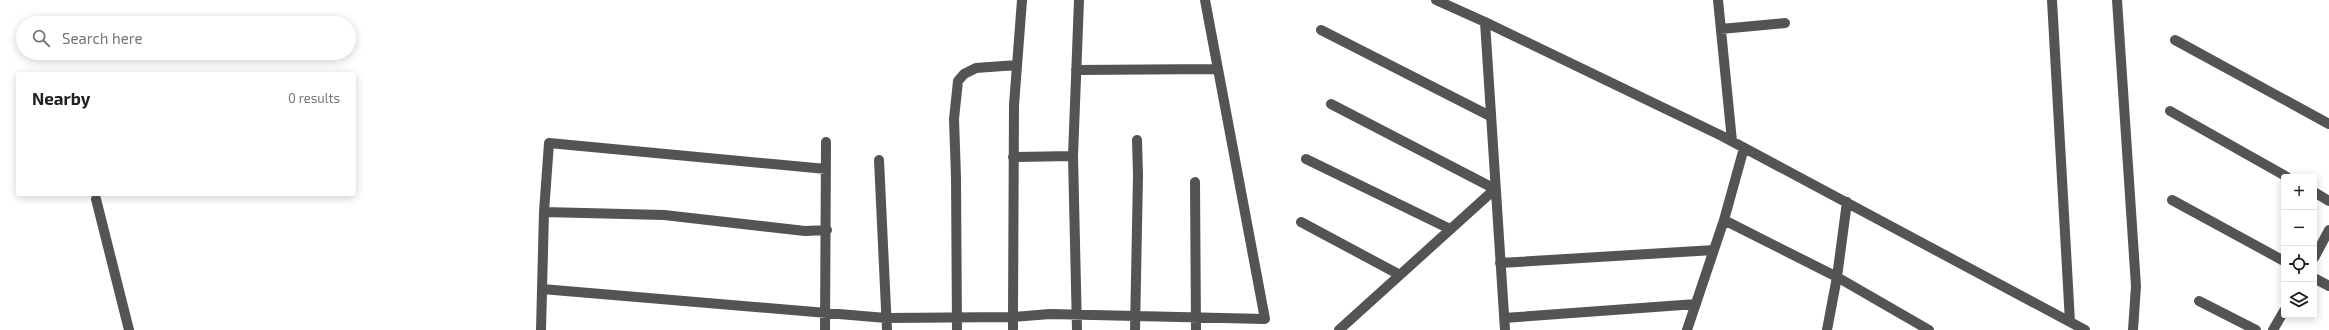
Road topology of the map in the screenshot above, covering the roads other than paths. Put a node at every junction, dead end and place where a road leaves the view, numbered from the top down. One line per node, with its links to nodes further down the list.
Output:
1 (1022, 0): 13 (street)
2 (1079, 0): 15 (street)
3 (1205, 0): 14 (street)
4 (1436, 0): 8 (street)
5 (1718, 0): 10 (street)
6 (2052, 0): 63 (street)
7 (2117, 0): 79 (street)
8 (1485, 22): 18 (street); 21 (street)
9 (1785, 23): 10 (street)
10 (1721, 29): 21 (street)
11 (1321, 30): 18 (street)
12 (2175, 40): 19 (street)
13 (1016, 65): 25 (street); 55 (street)
14 (1217, 69): 15 (street); 60 (street)
15 (1076, 70): 24 (street)
16 (1332, 104): 31 (street)
17 (2170, 111): 29 (street)
18 (1490, 116): 31 (street)
19 (2329, 124)
20 (1137, 140): 57 (street)
21 (1732, 141): 23 (street)
22 (826, 142): 28 (street)
23 (1744, 148): 36 (street); 38 (street)
24 (1073, 156): 25 (street); 56 (street)
25 (1013, 157): 59 (street)
26 (1306, 159): 40 (street)
27 (879, 160): 61 (street)
28 (826, 169): 37 (street); 41 (street)
29 (2282, 174)
30 (1195, 182): 60 (street)
31 (1495, 189): 40 (street); 46 (street)
32 (2317, 194): 35 (street)
33 (96, 199): 64 (street)
34 (2172, 200): 45 (street)
35 (2329, 201)
36 (1847, 202): 48 (street); 63 (street)
37 (544, 212): 41 (street); 51 (street)
38 (1724, 220): 43 (street); 48 (street)
39 (1301, 222): 47 (street)
40 (1450, 229): 47 (street)
41 (827, 230): 54 (street)
42 (2329, 230): 44 (street)
43 (1714, 250): 46 (street); 53 (street)
44 (2317, 252)
45 (2281, 259)
46 (1500, 263): 62 (street)
47 (1400, 275): 73 (street)
48 (1837, 276): 76 (street); 77 (street)
49 (2317, 280): 50 (street)
50 (2329, 286)
51 (542, 289): 54 (street); 65 (street)
52 (2199, 301): 80 (street)
53 (1696, 304): 62 (street); 75 (street)
54 (825, 314): 61 (street); 66 (street)
55 (956, 316): 59 (street); 61 (street); 68 (street)
56 (1076, 316): 57 (street); 59 (street); 70 (street)
57 (1134, 316): 60 (street); 71 (street)
58 (2281, 316): 81 (street)
59 (1013, 317): 69 (street)
60 (1195, 317): 72 (street)
61 (886, 318): 67 (street)
62 (1504, 318): 74 (street)
63 (2070, 322): 78 (street)
64 (129, 330)
65 (541, 330)
66 (825, 330)
67 (887, 330)
68 (957, 330)
69 (1013, 330)
70 (1077, 330)
71 (1135, 330)
72 (1196, 330)
73 (1339, 330)
74 (1505, 330)
75 (1687, 330)
76 (1826, 330)
77 (1929, 330)
78 (2085, 330)
79 (2133, 330)
80 (2256, 330)
81 (2273, 330)

